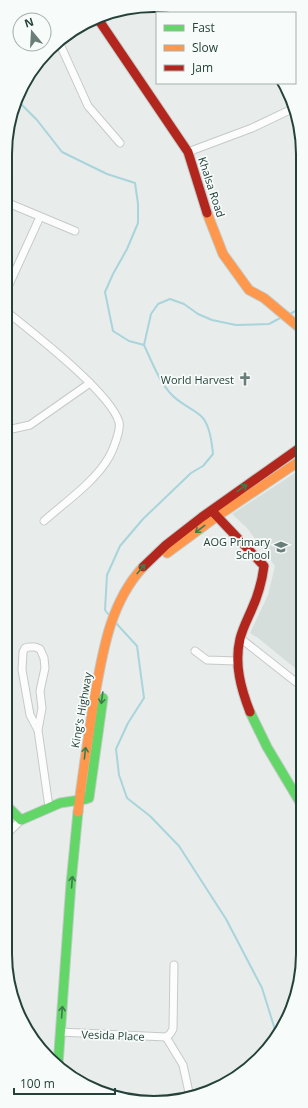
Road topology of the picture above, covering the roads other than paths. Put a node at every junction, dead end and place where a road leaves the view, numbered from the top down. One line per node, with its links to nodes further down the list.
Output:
1 (101, 23): 5 (main road, Khalsa Road)
2 (61, 46): 4 (street)
3 (289, 110): 5 (street)
4 (120, 143)
5 (188, 152): 11 (main road, Khalsa Road)
6 (12, 205): 7 (street)
7 (40, 216): 8 (street); 9 (street)
8 (76, 231)
9 (12, 278)
10 (12, 316): 12 (street)
11 (296, 324)
12 (90, 383): 13 (street); 17 (street)
13 (12, 429)
14 (296, 451): 16 (main road, King's Highway, one-way to 14)
15 (296, 463): 16 (main road, King's Highway)
16 (213, 513): 18 (main road); 24 (main road, King's Highway)
17 (44, 520)
18 (240, 638): 20 (main road); 21 (street)
19 (196, 652): 20 (street)
20 (237, 660): 23 (main road)
21 (296, 682)
22 (38, 730): 22 (street); 25 (street)
23 (296, 797)
24 (84, 799): 25 (main road); 30 (main road, King's Highway)
25 (49, 807): 27 (main road)
26 (12, 811): 27 (main road)
27 (20, 820): 28 (street)
28 (12, 829)
29 (174, 966): 31 (street)
30 (64, 1033): 31 (street, Vesida Place); 32 (main road, King's Highway); 33 (main road, King's Highway)
31 (166, 1037): 34 (street)
32 (59, 1060)
33 (66, 1065)
34 (189, 1091)

